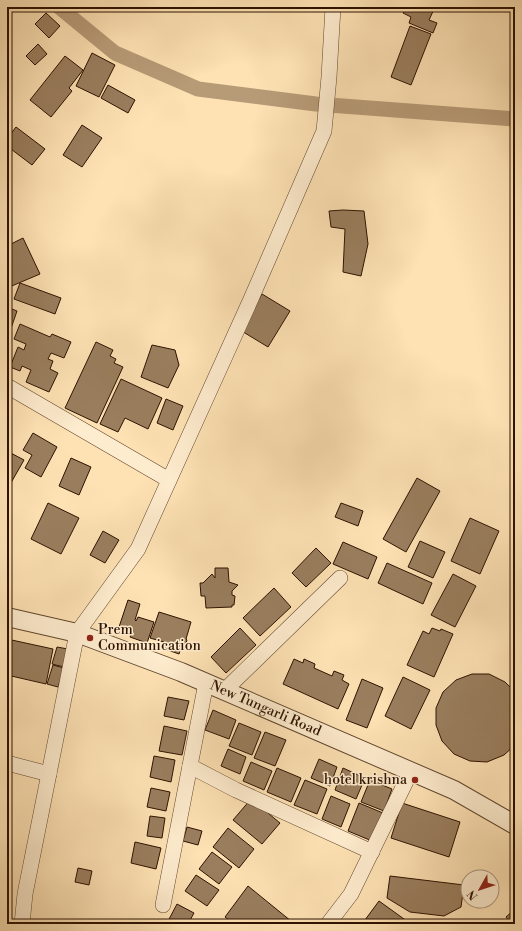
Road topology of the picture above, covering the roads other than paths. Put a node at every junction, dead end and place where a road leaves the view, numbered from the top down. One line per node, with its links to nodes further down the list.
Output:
1 (333, 7): 3 (street)
2 (7, 386): 3 (street)
3 (169, 480): 6 (street)
4 (340, 578): 8 (street)
5 (7, 617): 6 (street, New Tungarli Road)
6 (77, 633): 7 (street, New Tungarli Road); 12 (street)
7 (206, 683): 8 (street, New Tungarli Road); 10 (street)
8 (224, 691): 11 (street, New Tungarli Road)
9 (7, 762): 12 (street)
10 (190, 766): 14 (street); 15 (street)
11 (411, 771): 13 (street, New Tungarli Road); 14 (street)
12 (49, 774): 16 (street)
13 (515, 825)
14 (372, 852): 17 (street)
15 (163, 905)
16 (22, 924)
17 (328, 924)

